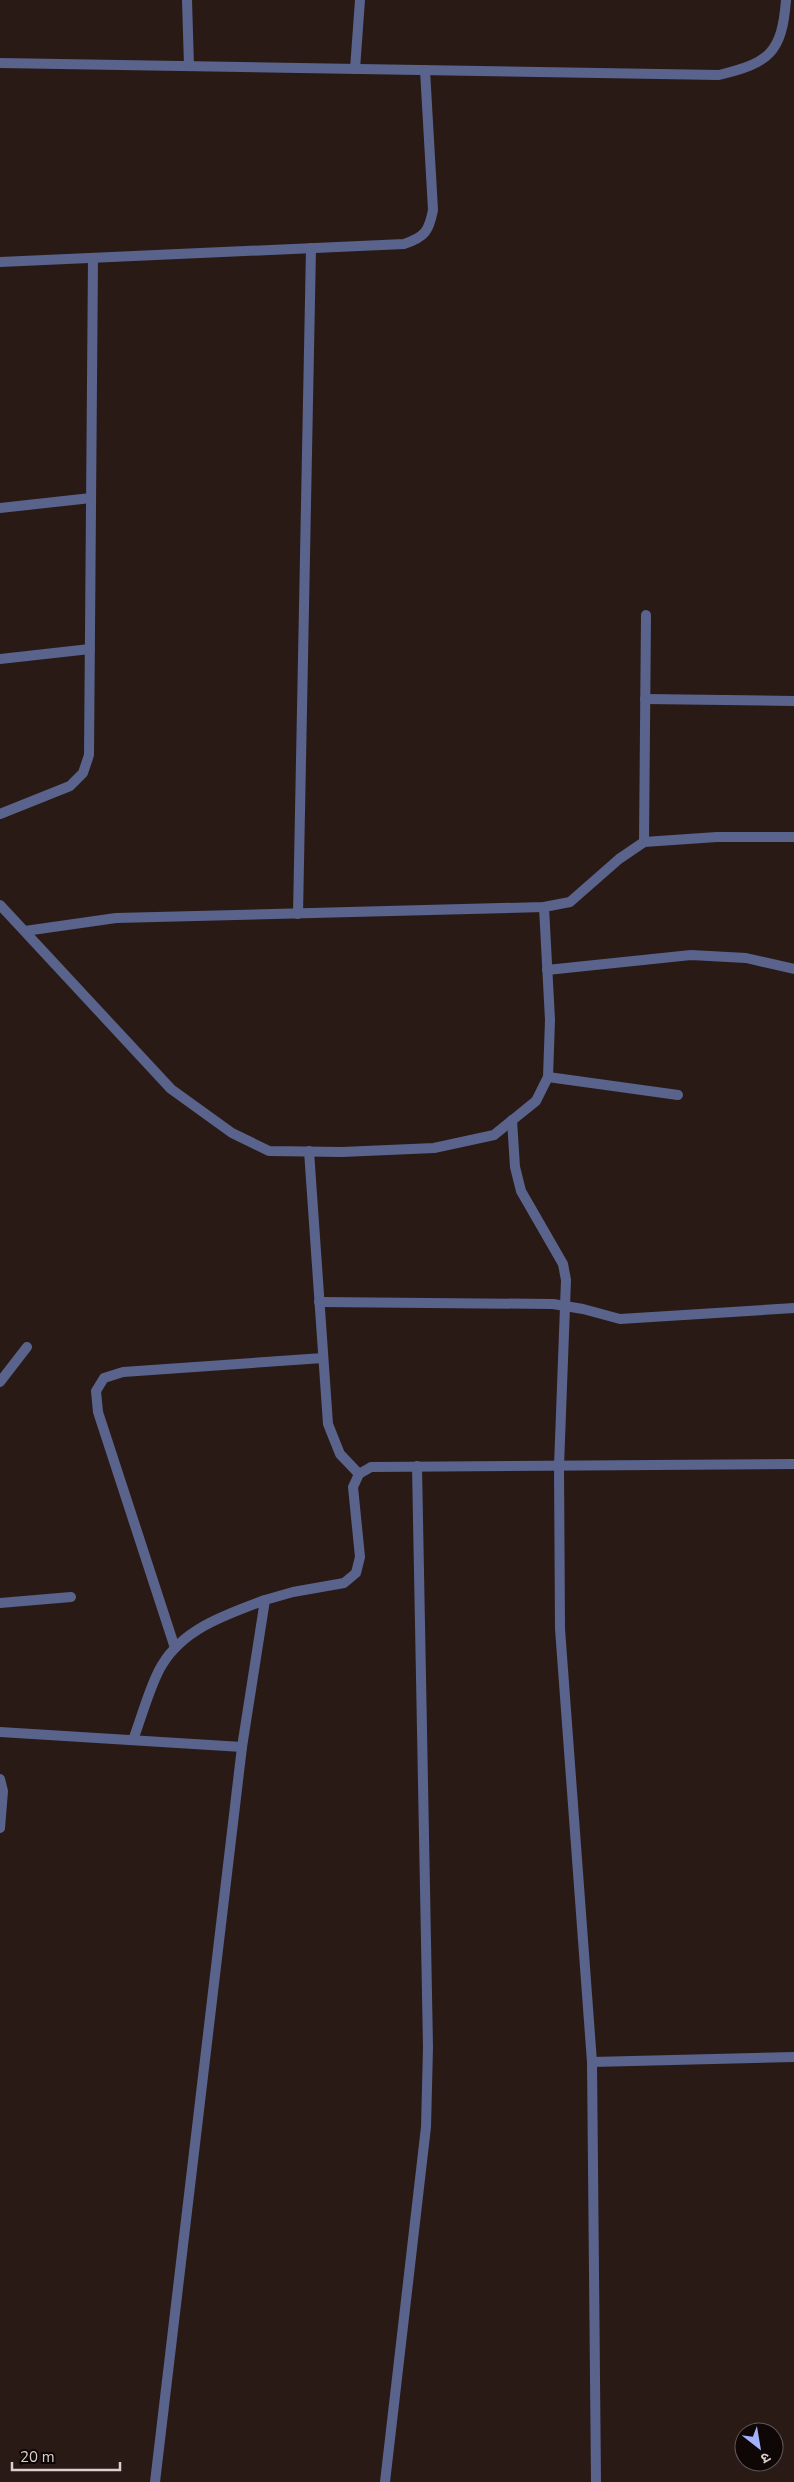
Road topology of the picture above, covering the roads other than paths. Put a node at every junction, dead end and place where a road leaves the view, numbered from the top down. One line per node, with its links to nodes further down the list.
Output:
1 (187, 0): 5 (street)
2 (360, 0): 6 (street)
3 (786, 0): 7 (street)
4 (0, 63): 5 (street)
5 (189, 66): 6 (street)
6 (356, 69): 7 (street)
7 (425, 70): 8 (street)
8 (311, 248): 9 (street); 23 (street)
9 (93, 258): 10 (street); 11 (street)
10 (0, 262)
11 (91, 498): 12 (street); 14 (street)
12 (0, 508)
13 (646, 615): 16 (street)
14 (90, 649): 15 (street); 18 (street)
15 (0, 659)
16 (645, 699): 17 (street); 20 (street)
17 (794, 701)
18 (0, 814)
19 (794, 837): 20 (street)
20 (644, 842): 22 (street)
21 (0, 905): 24 (street)
22 (544, 907): 23 (street); 26 (street)
23 (298, 914): 24 (street)
24 (24, 931): 30 (street)
25 (794, 969): 26 (street)
26 (547, 970): 27 (street)
27 (548, 1077): 28 (street); 29 (street)
28 (678, 1095)
29 (512, 1120): 30 (street); 32 (street)
30 (309, 1151): 31 (street)
31 (319, 1302): 32 (street); 35 (street)
32 (566, 1306): 33 (street); 39 (street)
33 (794, 1308)
34 (28, 1347): 36 (street)
35 (323, 1358): 40 (street); 44 (street)
36 (0, 1382)
37 (794, 1464): 39 (street)
38 (417, 1466): 39 (street); 40 (street); 53 (street)
39 (559, 1466): 51 (street)
40 (359, 1474): 42 (street)
41 (71, 1597): 43 (street)
42 (265, 1600): 44 (street); 47 (street)
43 (0, 1603)
44 (175, 1648): 46 (street)
45 (0, 1732): 46 (street)
46 (133, 1740): 47 (street)
47 (242, 1747): 52 (street)
48 (0, 1779): 49 (street)
49 (0, 1828)
50 (794, 2057): 51 (street)
51 (592, 2062): 54 (street)
52 (155, 2482)
53 (385, 2482)
54 (596, 2482)

